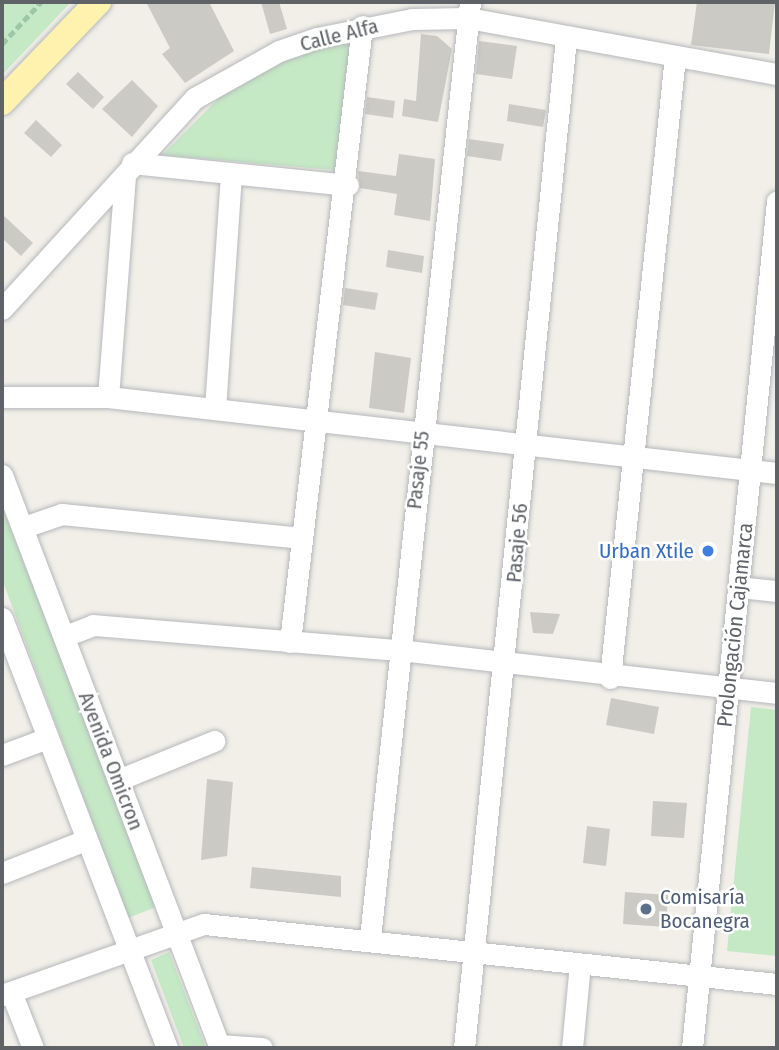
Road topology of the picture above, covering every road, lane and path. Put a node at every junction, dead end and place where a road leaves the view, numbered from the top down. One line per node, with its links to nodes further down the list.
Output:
1 (41, 2): 6 (path)
2 (98, 2): 9 (main road)
3 (469, 10): 4 (street, Calle Alfa); 5 (street, Calle Alfa); 19 (street, Pasaje 55)
4 (362, 26): 10 (street, Calle Alfa); 12 (street)
5 (566, 38): 7 (street, Calle Alfa); 20 (street, Pasaje 56)
6 (2, 44)
7 (675, 56): 8 (street, Calle Alfa); 21 (street)
8 (777, 74)
9 (2, 102)
10 (128, 170): 11 (street); 14 (street, Calle Alfa); 16 (street)
11 (231, 175): 12 (street); 17 (street)
12 (348, 186): 18 (street)
13 (777, 203): 22 (street, Prolongación Cajamarca)
14 (2, 309)
15 (2, 397): 16 (street)
16 (108, 397): 17 (street)
17 (215, 409): 18 (street)
18 (315, 422): 19 (street); 26 (street)
19 (422, 433): 20 (street); 32 (street, Pasaje 55)
20 (527, 445): 21 (street); 33 (street, Pasaje 56)
21 (633, 457): 22 (street); 34 (street)
22 (750, 470): 23 (street); 27 (street, Prolongación Cajamarca)
23 (777, 472)
24 (2, 475): 25 (street, Avenida Omicron)
25 (24, 527): 26 (street); 30 (street, Avenida Omicron)
26 (302, 538): 31 (street)
27 (738, 587): 28 (street); 35 (street, Prolongación Cajamarca)
28 (777, 591)
29 (2, 618): 37 (street)
30 (65, 636): 31 (street); 40 (street, Avenida Omicron)
31 (290, 642): 32 (street)
32 (400, 650): 33 (street); 44 (street, Pasaje 55)
33 (506, 666): 34 (street); 46 (street, Pasaje 56)
34 (610, 678): 35 (street)
35 (729, 688): 36 (street); 48 (street, Prolongación Cajamarca)
36 (777, 693)
37 (45, 739): 39 (street); 41 (street)
38 (214, 741): 40 (street)
39 (2, 755)
40 (118, 780): 43 (street, Avenida Omicron)
41 (83, 841): 42 (street); 45 (street)
42 (2, 873)
43 (175, 932): 44 (street); 45 (street); 51 (street, Avenida Omicron)
44 (370, 938): 46 (street)
45 (127, 949): 50 (street); 53 (street)
46 (474, 949): 47 (street); 55 (street, Pasaje 56)
47 (580, 964): 48 (street); 56 (street)
48 (699, 976): 49 (street); 57 (street, Prolongación Cajamarca)
49 (777, 984)
50 (6, 994): 52 (street)
51 (219, 1047): 54 (street)
52 (33, 1048)
53 (167, 1048)
54 (262, 1048)
55 (464, 1048)
56 (572, 1048)
57 (692, 1048)

